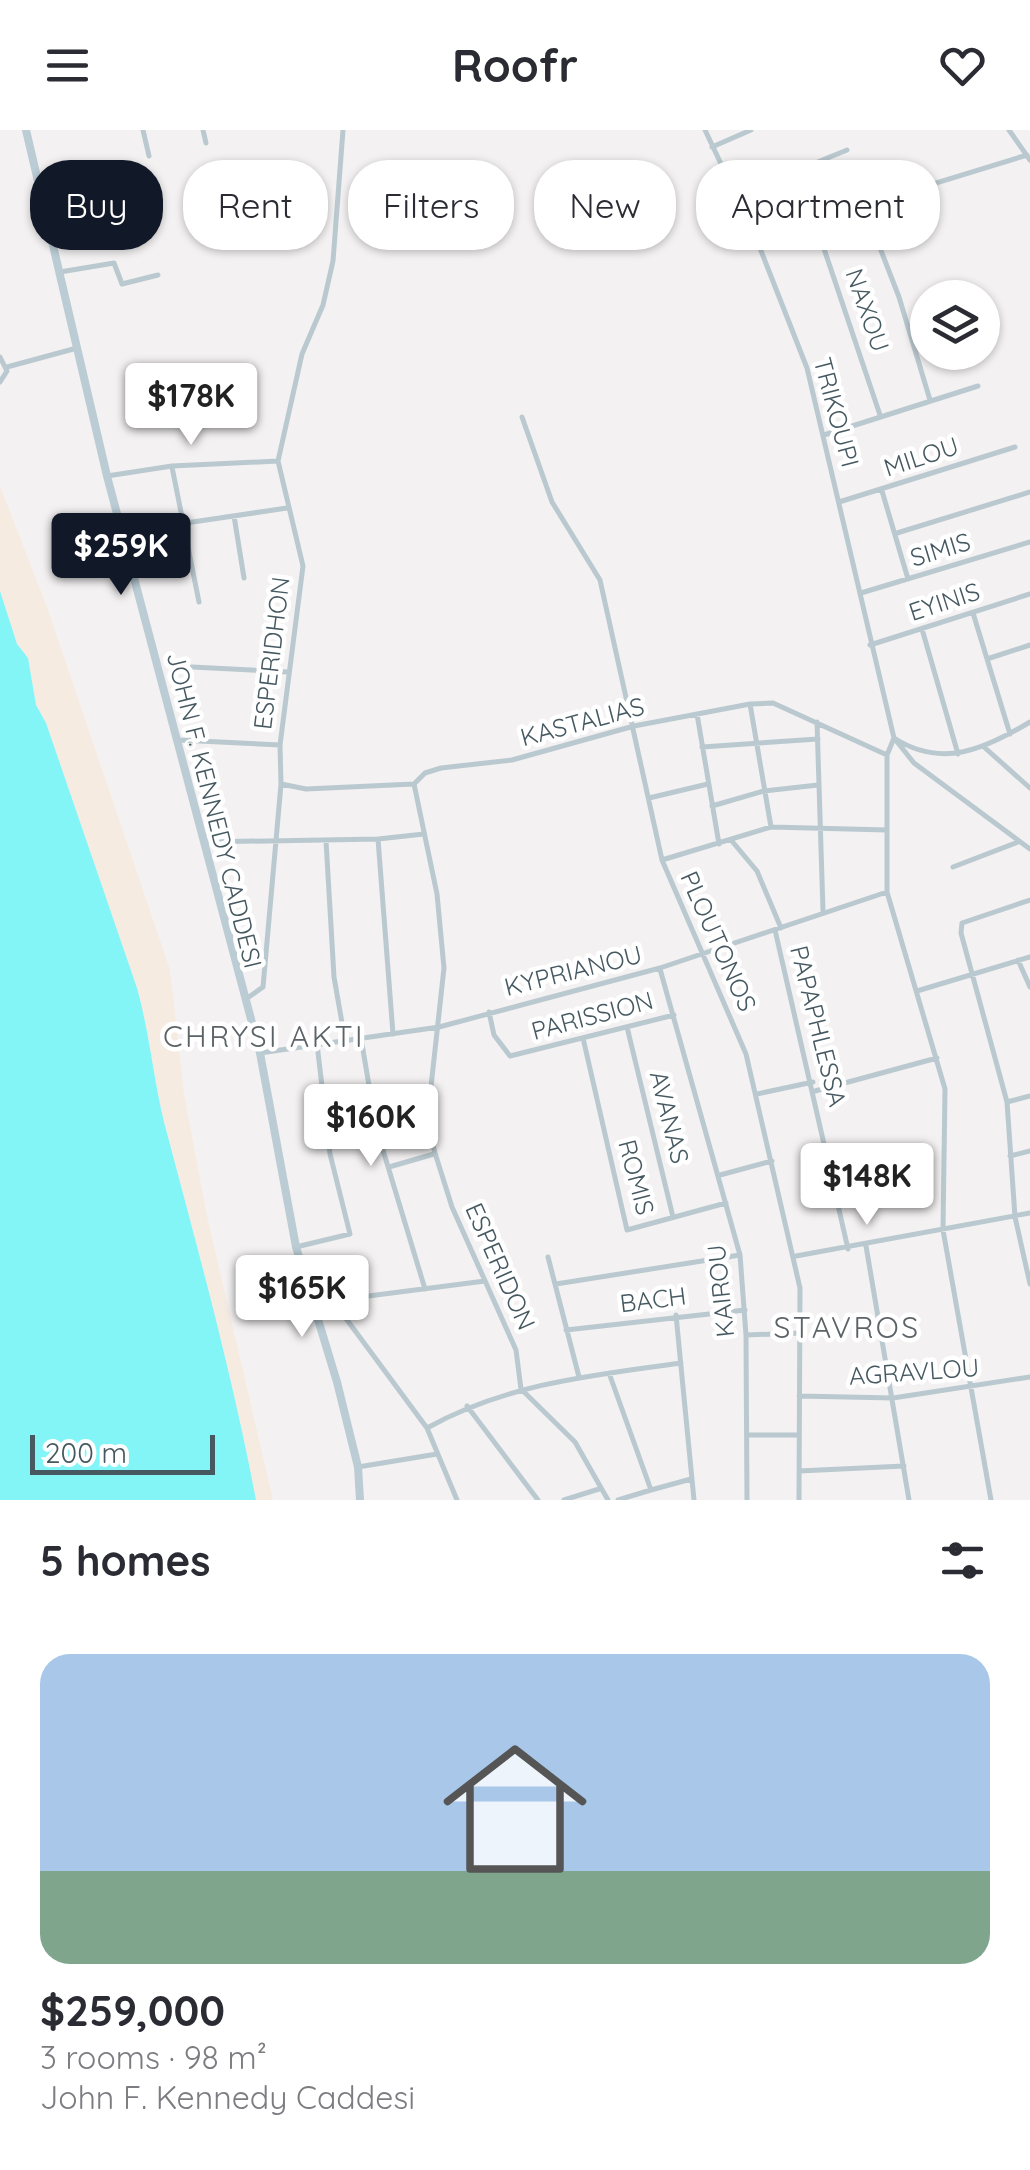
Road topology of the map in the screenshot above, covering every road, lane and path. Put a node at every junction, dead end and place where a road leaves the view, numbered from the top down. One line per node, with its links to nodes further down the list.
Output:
1 (26, 130): 19 (street, JOHN F. KENNEDY CADDESI)
2 (143, 130): 11 (street)
3 (203, 130): 8 (street)
4 (343, 130): 31 (street, ESPERIDHON)
5 (705, 130): 9 (street, TRIKOUPI)
6 (751, 130): 9 (street)
7 (1009, 130): 12 (street)
8 (206, 143)
9 (712, 146): 13 (street, TRIKOUPI)
10 (847, 150): 14 (street)
11 (149, 156)
12 (1028, 157): 15 (street)
13 (718, 160)
14 (823, 160)
15 (940, 182)
16 (761, 250): 29 (street, TRIKOUPI)
17 (824, 250): 27 (street, NAXOU)
18 (880, 250): 26 (street)
19 (60, 272): 20 (street); 21 (street, JOHN F. KENNEDY CADDESI)
20 (158, 275)
21 (77, 348): 23 (street); 33 (street, JOHN F. KENNEDY CADDESI)
22 (0, 357): 23 (street)
23 (7, 367): 24 (street)
24 (0, 382)
25 (978, 386): 26 (street)
26 (930, 400): 27 (street)
27 (880, 415): 29 (street)
28 (522, 417): 58 (street, PLOUTONOS)
29 (824, 435): 36 (street, TRIKOUPI)
30 (1015, 447): 34 (street, MILOU)
31 (278, 461): 32 (street); 37 (street, ESPERIDHON)
32 (172, 466): 33 (street); 39 (street)
33 (107, 476): 62 (street, JOHN F. KENNEDY CADDESI)
34 (881, 490): 36 (street, MILOU); 40 (street)
35 (1030, 492): 40 (street)
36 (839, 502): 44 (street, TRIKOUPI)
37 (288, 508): 38 (street); 53 (street, ESPERIDHON)
38 (234, 516): 39 (street); 42 (street)
39 (186, 522): 46 (street)
40 (896, 533): 43 (street)
41 (1030, 542): 43 (street, SIMIS)
42 (244, 578)
43 (908, 579): 44 (street, SIMIS)
44 (861, 593): 50 (street, TRIKOUPI)
45 (1030, 594): 47 (street, EYINIS)
46 (199, 602)
47 (974, 613): 48 (street, EYINIS); 51 (street)
48 (922, 629): 50 (street, EYINIS); 67 (street)
49 (1030, 644): 51 (street)
50 (870, 645): 61 (street, TRIKOUPI)
51 (989, 658): 59 (street)
52 (192, 668): 53 (street)
53 (287, 672): 64 (street, ESPERIDHON)
54 (750, 704): 55 (street, KASTALIAS); 56 (street, KASTALIAS); 63 (street)
55 (697, 714): 58 (street, KASTALIAS); 65 (street)
56 (817, 722): 60 (street); 68 (street, KASTALIAS)
57 (1030, 722): 59 (street)
58 (634, 726): 70 (street, KASTALIAS); 75 (street, PLOUTONOS)
59 (1010, 734): 66 (street)
60 (818, 738): 63 (street); 72 (street)
61 (894, 738): 67 (street); 68 (street); 86 (street)
62 (178, 740): 64 (street); 85 (street, JOHN F. KENNEDY CADDESI)
63 (756, 742): 65 (street); 74 (street)
64 (280, 746): 69 (street, ESPERIDHON)
65 (702, 747): 71 (street)
66 (984, 747): 67 (street); 73 (street)
67 (958, 754)
68 (887, 755): 79 (street)
69 (281, 784): 70 (street, KASTALIAS); 81 (street, ESPERIDHON)
70 (414, 784): 80 (street, ESPERIDON)
71 (708, 784): 75 (street); 76 (street)
72 (818, 784): 74 (street); 78 (street)
73 (1030, 788)
74 (764, 791): 76 (street); 77 (street)
75 (649, 798): 89 (street, PLOUTONOS)
76 (712, 806): 87 (street)
77 (771, 826): 78 (street); 83 (street)
78 (818, 828): 79 (street); 94 (street)
79 (887, 830): 92 (street)
80 (424, 834): 82 (street); 107 (street, ESPERIDON)
81 (277, 838): 84 (street); 85 (street); 103 (street, ESPERIDHON)
82 (378, 839): 84 (street); 108 (street)
83 (731, 840): 87 (street); 95 (street, PAPAPHLESSA)
84 (326, 841): 111 (street)
85 (202, 842): 103 (street, JOHN F. KENNEDY CADDESI)
86 (1018, 842): 88 (street); 91 (street)
87 (718, 844): 89 (street)
88 (1028, 848): 90 (street)
89 (662, 860): 96 (street, PLOUTONOS)
90 (1030, 861)
91 (953, 867)
92 (888, 892): 94 (street, KYPRIANOU); 102 (street)
93 (1030, 900): 100 (street)
94 (823, 911): 95 (street, KYPRIANOU)
95 (778, 929): 96 (street, KYPRIANOU); 115 (street, PAPAPHLESSA)
96 (703, 955): 99 (street, KYPRIANOU); 117 (street, PLOUTONOS)
97 (1030, 956): 98 (street)
98 (1018, 960): 100 (street); 101 (street)
99 (660, 968): 104 (street, KYPRIANOU); 105 (street, KAIROU)
100 (974, 976): 102 (street); 119 (street)
101 (1030, 987)
102 (916, 991): 114 (street)
103 (243, 1001): 113 (street, JOHN F. KENNEDY CADDESI)
104 (489, 1012): 107 (street, KYPRIANOU); 110 (street, PARISSION)
105 (674, 1014): 106 (street, PARISSION); 125 (street, KAIROU)
106 (627, 1026): 110 (street, PARISSION); 129 (street, AVANAS)
107 (439, 1027): 108 (street, KYPRIANOU); 121 (street, ESPERIDON)
108 (393, 1034): 109 (street, KYPRIANOU)
109 (361, 1038): 111 (street, KYPRIANOU); 124 (street)
110 (583, 1038): 129 (street, ROMIS)
111 (345, 1040): 112 (street, KYPRIANOU)
112 (317, 1044): 113 (street, KYPRIANOU); 132 (street)
113 (260, 1054): 132 (street, JOHN F. KENNEDY CADDESI)
114 (937, 1058): 116 (street); 130 (street)
115 (813, 1082): 116 (street, PAPAPHLESSA); 117 (street)
116 (814, 1091): 133 (street, PAPAPHLESSA)
117 (756, 1094): 123 (street, PLOUTONOS)
118 (1030, 1096): 119 (street)
119 (1007, 1102): 122 (street)
120 (1030, 1151): 122 (street)
121 (435, 1153): 124 (street); 137 (street, ESPERIDON)
122 (1010, 1156): 128 (street)
123 (772, 1162): 125 (street); 135 (street, PLOUTONOS)
124 (388, 1166): 140 (street)
125 (720, 1176): 126 (street, KAIROU)
126 (726, 1204): 129 (street, ROMIS); 134 (street, KAIROU)
127 (1030, 1213): 128 (street)
128 (1015, 1217): 130 (street); 139 (street)
129 (673, 1218)
130 (942, 1230): 131 (street); 153 (street)
131 (866, 1246): 133 (street); 155 (street)
132 (296, 1247): 142 (street, JOHN F. KENNEDY CADDESI)
133 (848, 1249): 135 (street)
134 (740, 1255): 138 (street); 143 (street, KAIROU)
135 (796, 1256): 146 (street, PLOUTONOS)
136 (548, 1257): 138 (street)
137 (485, 1281): 140 (street); 152 (street, ESPERIDON)
138 (556, 1284): 145 (street)
139 (1030, 1284)
140 (425, 1289): 141 (street)
141 (333, 1301): 142 (street); 157 (street)
142 (310, 1304): 162 (street, JOHN F. KENNEDY CADDESI)
143 (745, 1310): 144 (street, BACH); 147 (street, KAIROU)
144 (676, 1315): 145 (street, BACH); 148 (street)
145 (566, 1330): 150 (street)
146 (799, 1333): 147 (street); 154 (street, PLOUTONOS)
147 (746, 1335): 158 (street, KAIROU)
148 (681, 1363): 149 (street); 164 (street)
149 (610, 1373): 150 (street); 166 (street)
150 (579, 1377): 152 (street)
151 (1030, 1377): 153 (street, AGRAVLOU)
152 (521, 1389): 156 (street); 165 (street)
153 (971, 1389): 155 (street, AGRAVLOU); 177 (street)
154 (799, 1396): 155 (street, AGRAVLOU); 159 (street, PLOUTONOS)
155 (892, 1398): 161 (street)
156 (467, 1406): 157 (street); 169 (street)
157 (427, 1428): 160 (street)
158 (746, 1435): 159 (street); 174 (street, KAIROU)
159 (799, 1436): 163 (street, PLOUTONOS)
160 (438, 1454): 162 (street); 168 (street)
161 (904, 1466): 163 (street); 176 (street)
162 (358, 1467): 167 (street, JOHN F. KENNEDY CADDESI)
163 (799, 1471): 175 (street, PLOUTONOS)
164 (691, 1479): 166 (street); 173 (street)
165 (599, 1489): 170 (street); 171 (street)
166 (651, 1490): 172 (street)
167 (360, 1500)
168 (457, 1500)
169 (538, 1500)
170 (564, 1500)
171 (608, 1500)
172 (618, 1500)
173 (694, 1500)
174 (747, 1500)
175 (799, 1500)
176 (909, 1500)
177 (991, 1500)

